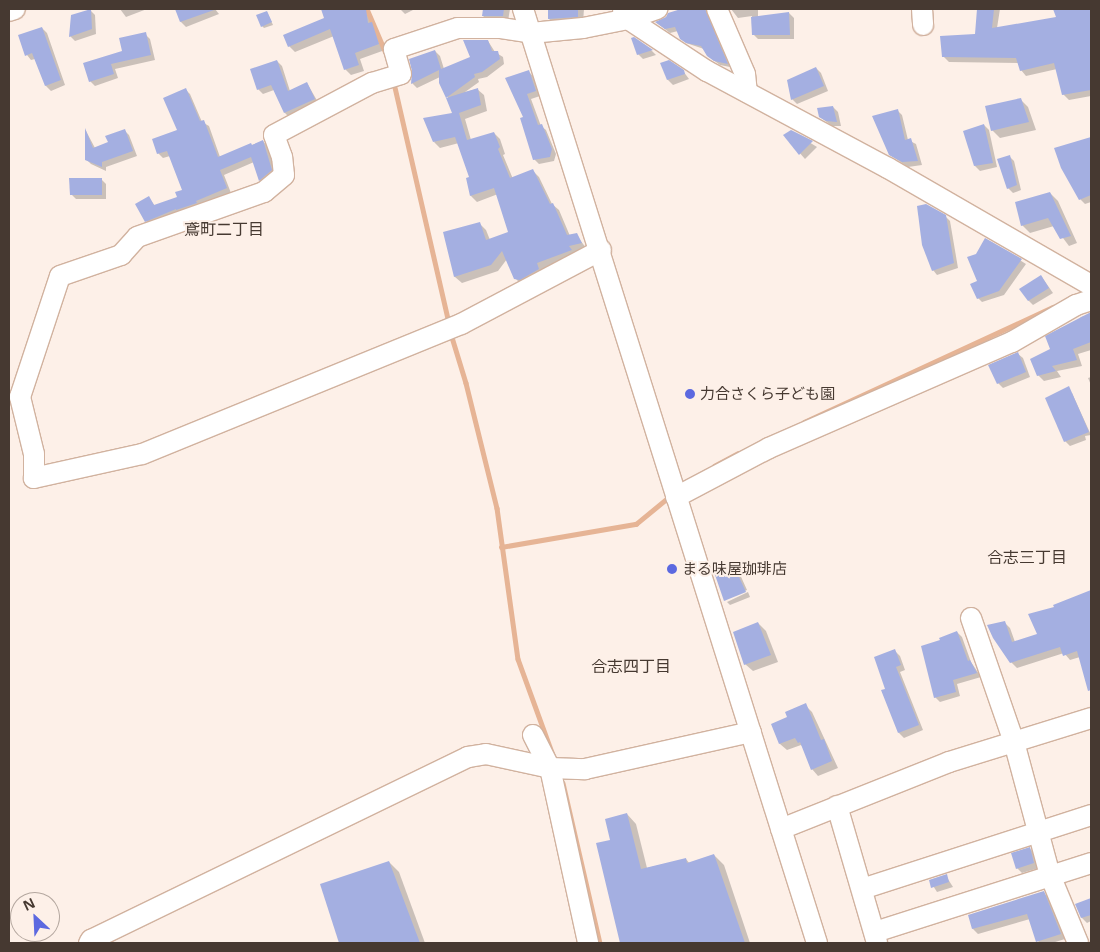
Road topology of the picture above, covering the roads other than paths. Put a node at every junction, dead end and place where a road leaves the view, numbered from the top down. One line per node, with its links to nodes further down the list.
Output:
1 (15, 9): 5 (street)
2 (523, 9): 7 (street)
3 (656, 9): 6 (street)
4 (717, 9): 8 (street)
5 (9, 11)
6 (624, 14): 7 (street); 8 (street)
7 (531, 33): 9 (street); 9 (street)
8 (747, 92): 10 (street)
9 (601, 250): 12 (street)
10 (1091, 285)
11 (1091, 300): 12 (street)
12 (676, 497): 15 (street)
13 (972, 618): 17 (street)
14 (1091, 718): 17 (street)
15 (751, 732): 18 (street); 21 (street)
16 (533, 734): 18 (street)
17 (1014, 742): 19 (street); 22 (street)
18 (550, 768): 28 (street); 29 (street)
19 (838, 806): 21 (street); 25 (street)
20 (1091, 815): 22 (street)
21 (780, 829): 30 (street)
22 (1038, 831): 24 (street); 25 (street)
23 (1091, 863): 24 (street)
24 (1050, 875): 26 (street); 27 (street)
25 (862, 889): 26 (street)
26 (876, 938)
27 (1080, 941)
28 (89, 943)
29 (588, 943)
30 (817, 943)

